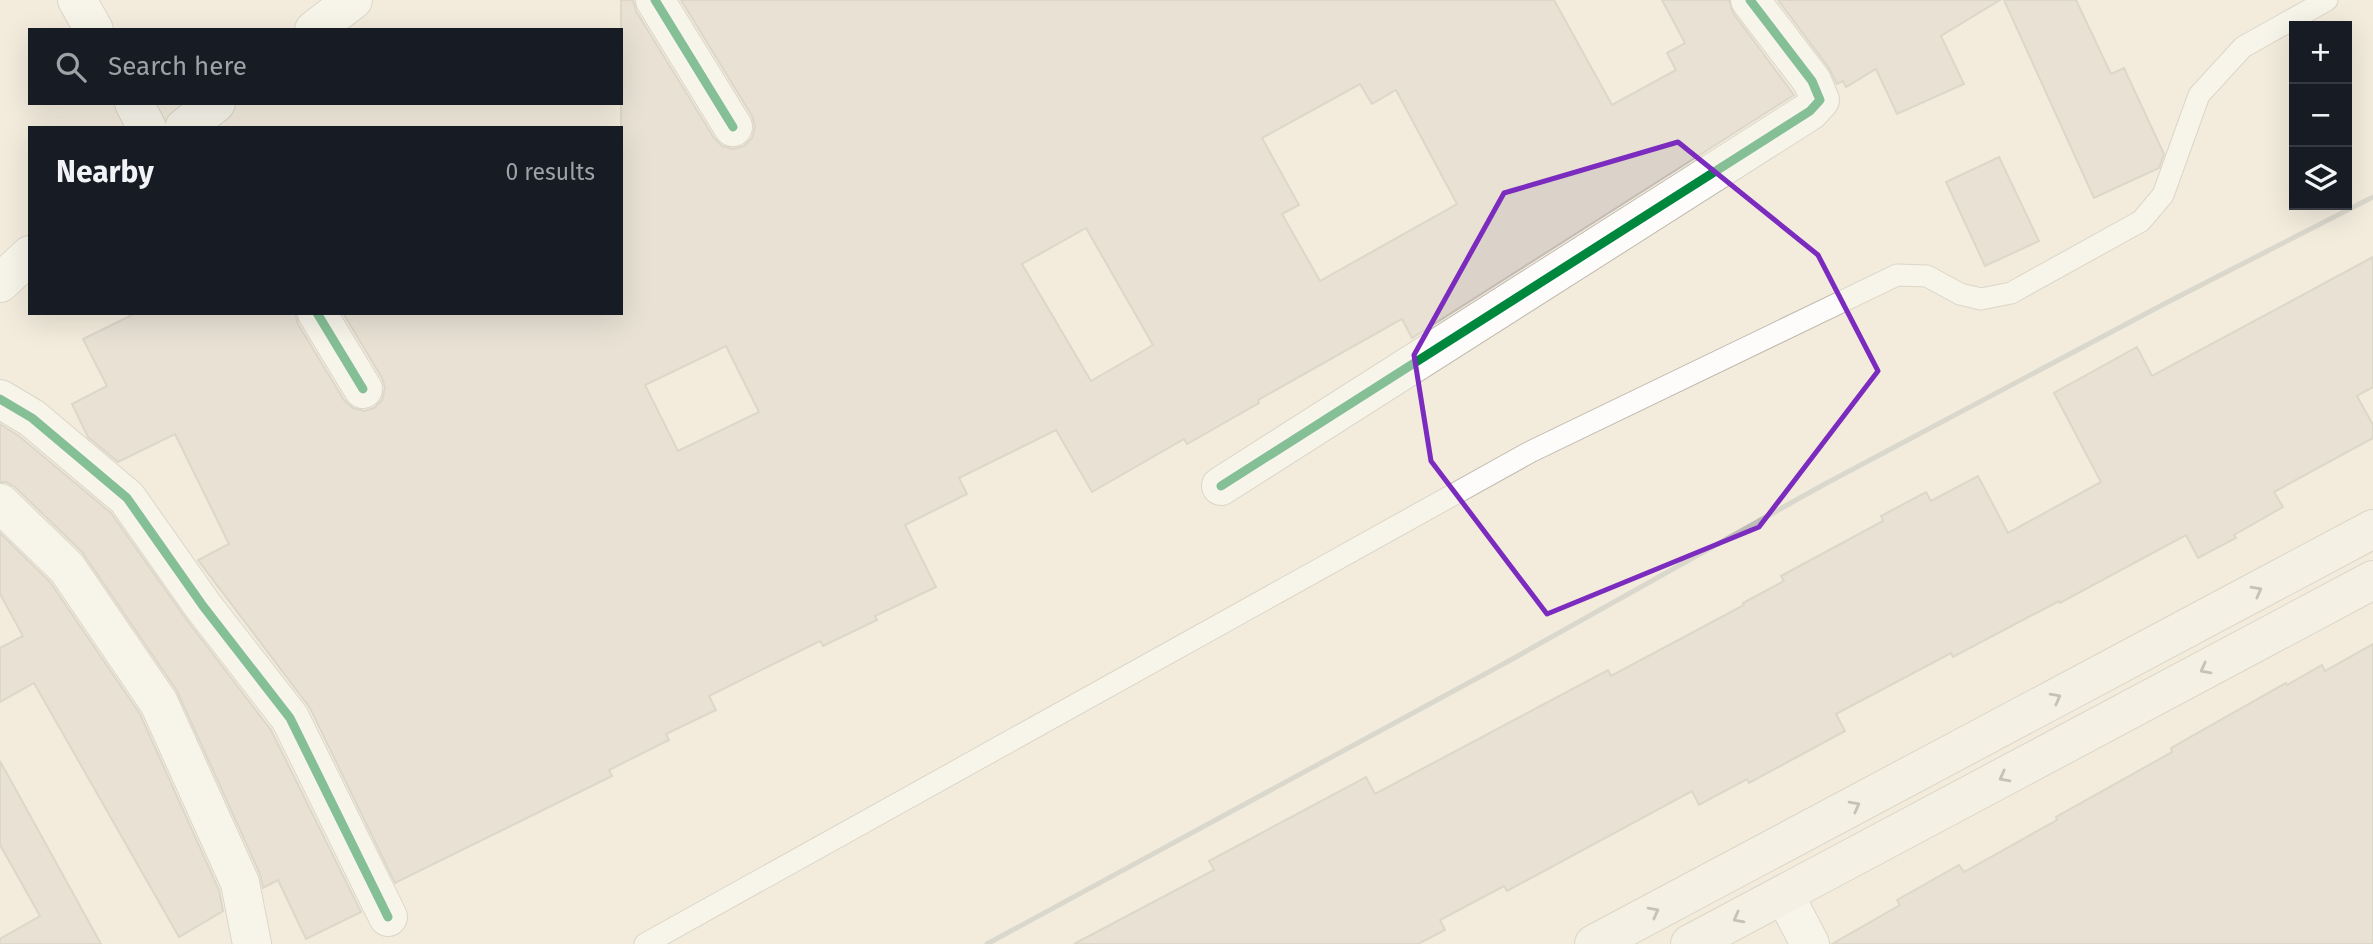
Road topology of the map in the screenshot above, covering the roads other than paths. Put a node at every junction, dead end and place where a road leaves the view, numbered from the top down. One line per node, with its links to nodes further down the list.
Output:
1 (77, 0): 6 (street)
2 (353, 0): 7 (street)
3 (655, 0): 10 (street)
4 (1750, 0): 16 (street)
5 (2327, 0): 23 (lane)
6 (93, 28)
7 (317, 28)
8 (135, 105): 9 (street)
9 (146, 126)
10 (733, 127)
11 (28, 257): 12 (street)
12 (0, 283)
13 (318, 315): 14 (street)
14 (363, 389)
15 (0, 399): 21 (street)
16 (1221, 485)
17 (0, 503): 22 (street)
18 (2373, 529): 24 (main road, one-way to 18)
19 (2373, 580): 20 (main road, one-way to 20)
20 (1784, 894): 25 (main road, one-way to 25); 26 (street)
21 (388, 917)
22 (251, 944)
23 (645, 944)
24 (1594, 944)
25 (1689, 944)
26 (1810, 944)

